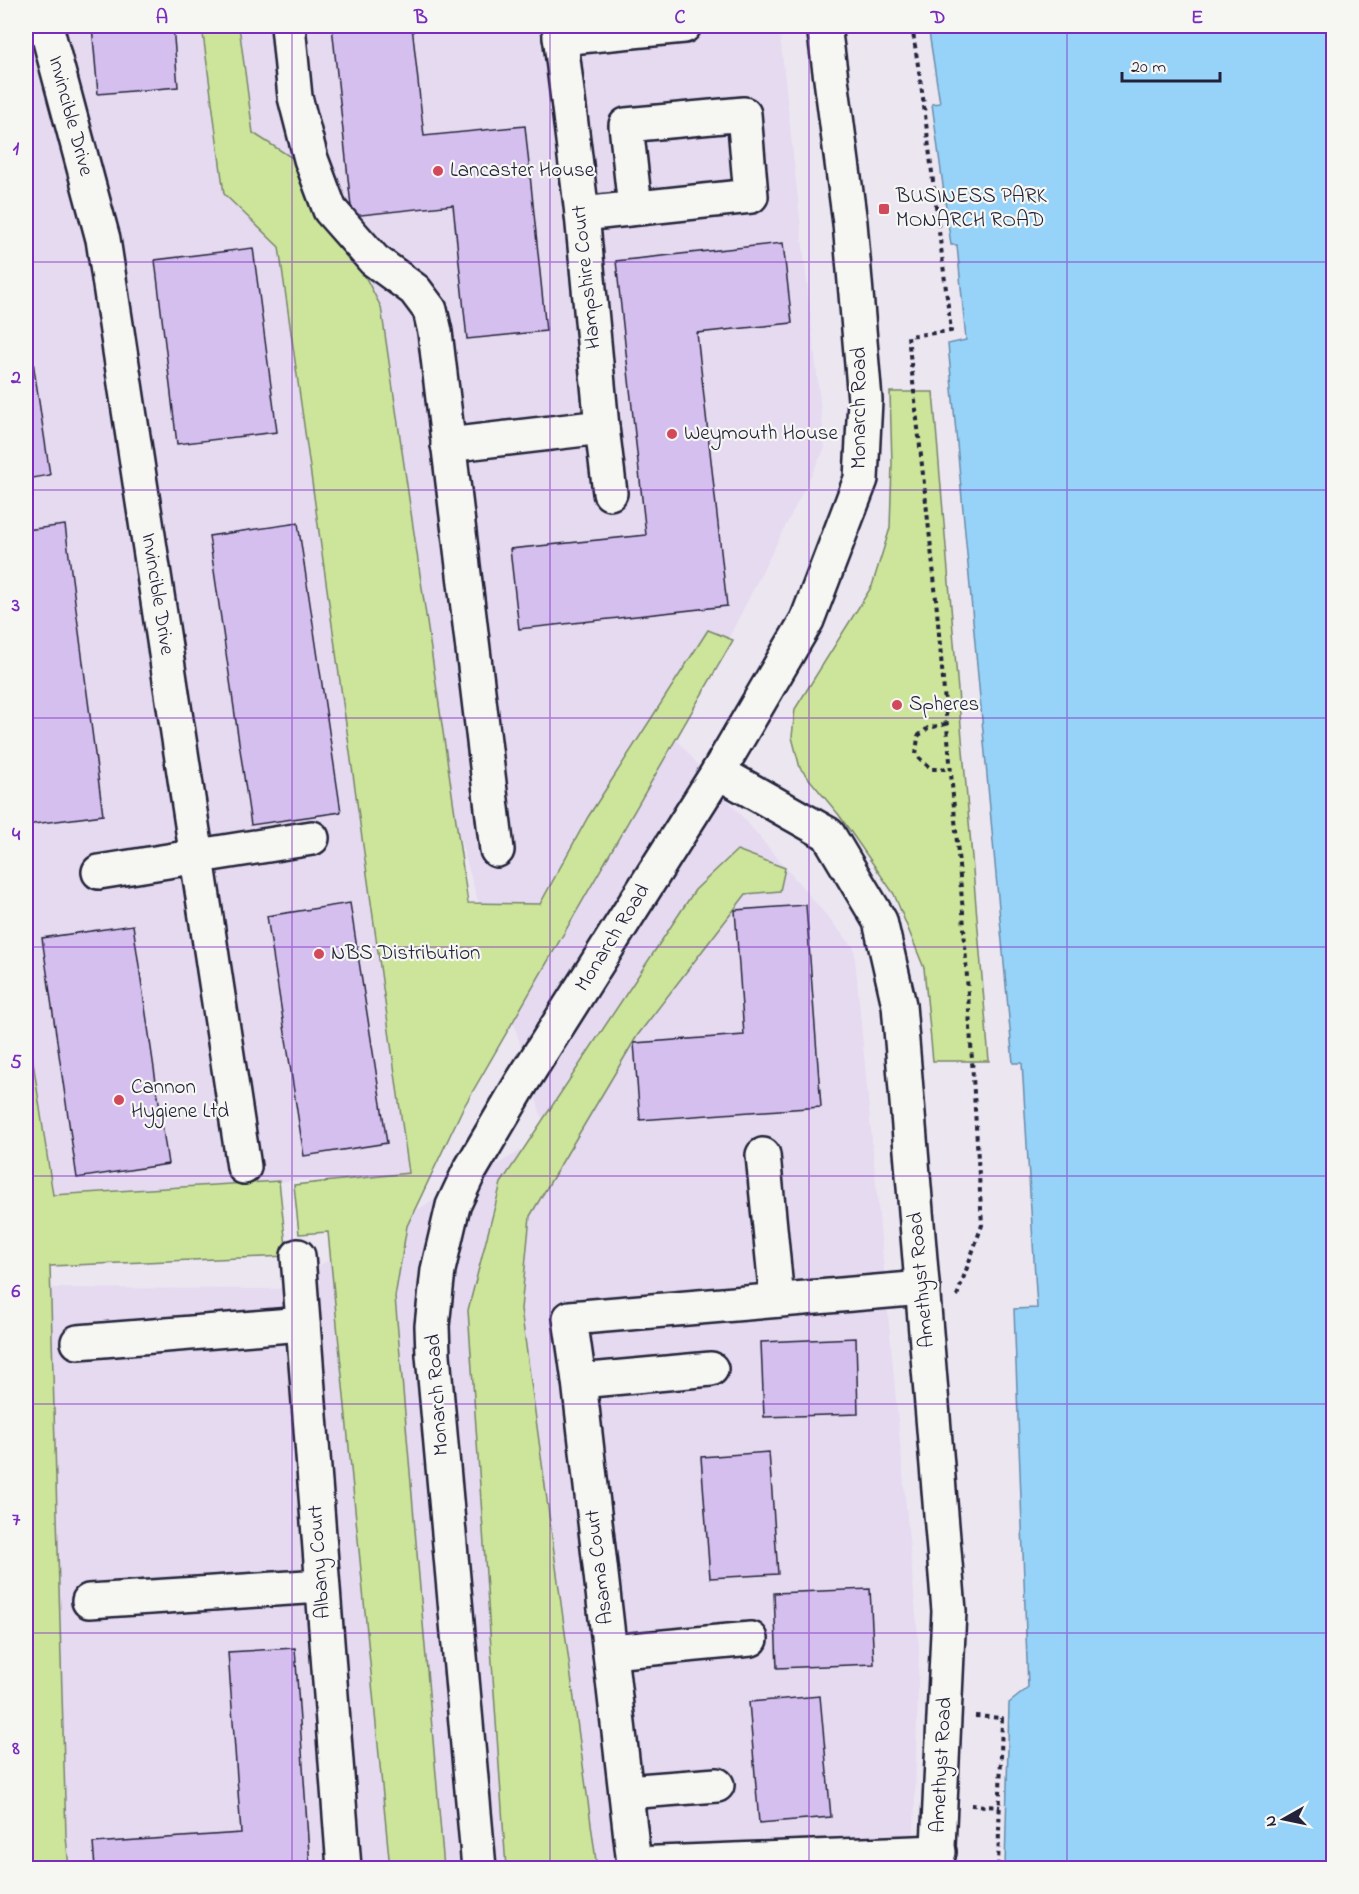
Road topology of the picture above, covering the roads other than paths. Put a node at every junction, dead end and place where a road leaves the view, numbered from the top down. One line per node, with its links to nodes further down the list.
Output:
1 (46, 26): 14 (street, Invincible Drive)
2 (288, 26): 9 (street)
3 (684, 26): 5 (street)
4 (824, 26): 11 (street, Monarch Road)
5 (560, 32): 7 (street, Hampshire Court)
6 (636, 208): 7 (street)
7 (582, 214): 8 (street, Hampshire Court)
8 (602, 427): 9 (street); 10 (street, Hampshire Court)
9 (448, 445): 13 (street)
10 (610, 493)
11 (718, 772): 19 (street, Amethyst Road); 34 (street, Monarch Road)
12 (312, 838): 14 (street)
13 (497, 850)
14 (196, 857): 15 (street); 17 (street, Invincible Drive)
15 (99, 872)
16 (764, 1155): 20 (street)
17 (244, 1167)
18 (298, 1256): 21 (street, Albany Court)
19 (923, 1288): 20 (street, Asama Court); 31 (street, Amethyst Road)
20 (777, 1300): 24 (street, Asama Court)
21 (303, 1324): 22 (street); 25 (street, Albany Court)
22 (78, 1342)
23 (711, 1369): 24 (street)
24 (579, 1381): 28 (street, Asama Court)
25 (322, 1586): 26 (street); 33 (street, Albany Court)
26 (89, 1601)
27 (752, 1639): 28 (street)
28 (610, 1653): 30 (street, Asama Court)
29 (717, 1785): 30 (street)
30 (626, 1792): 32 (street, Asama Court)
31 (938, 1860): 32 (street, Asama Court)
32 (635, 1866)
33 (344, 1869)
34 (479, 1869)

